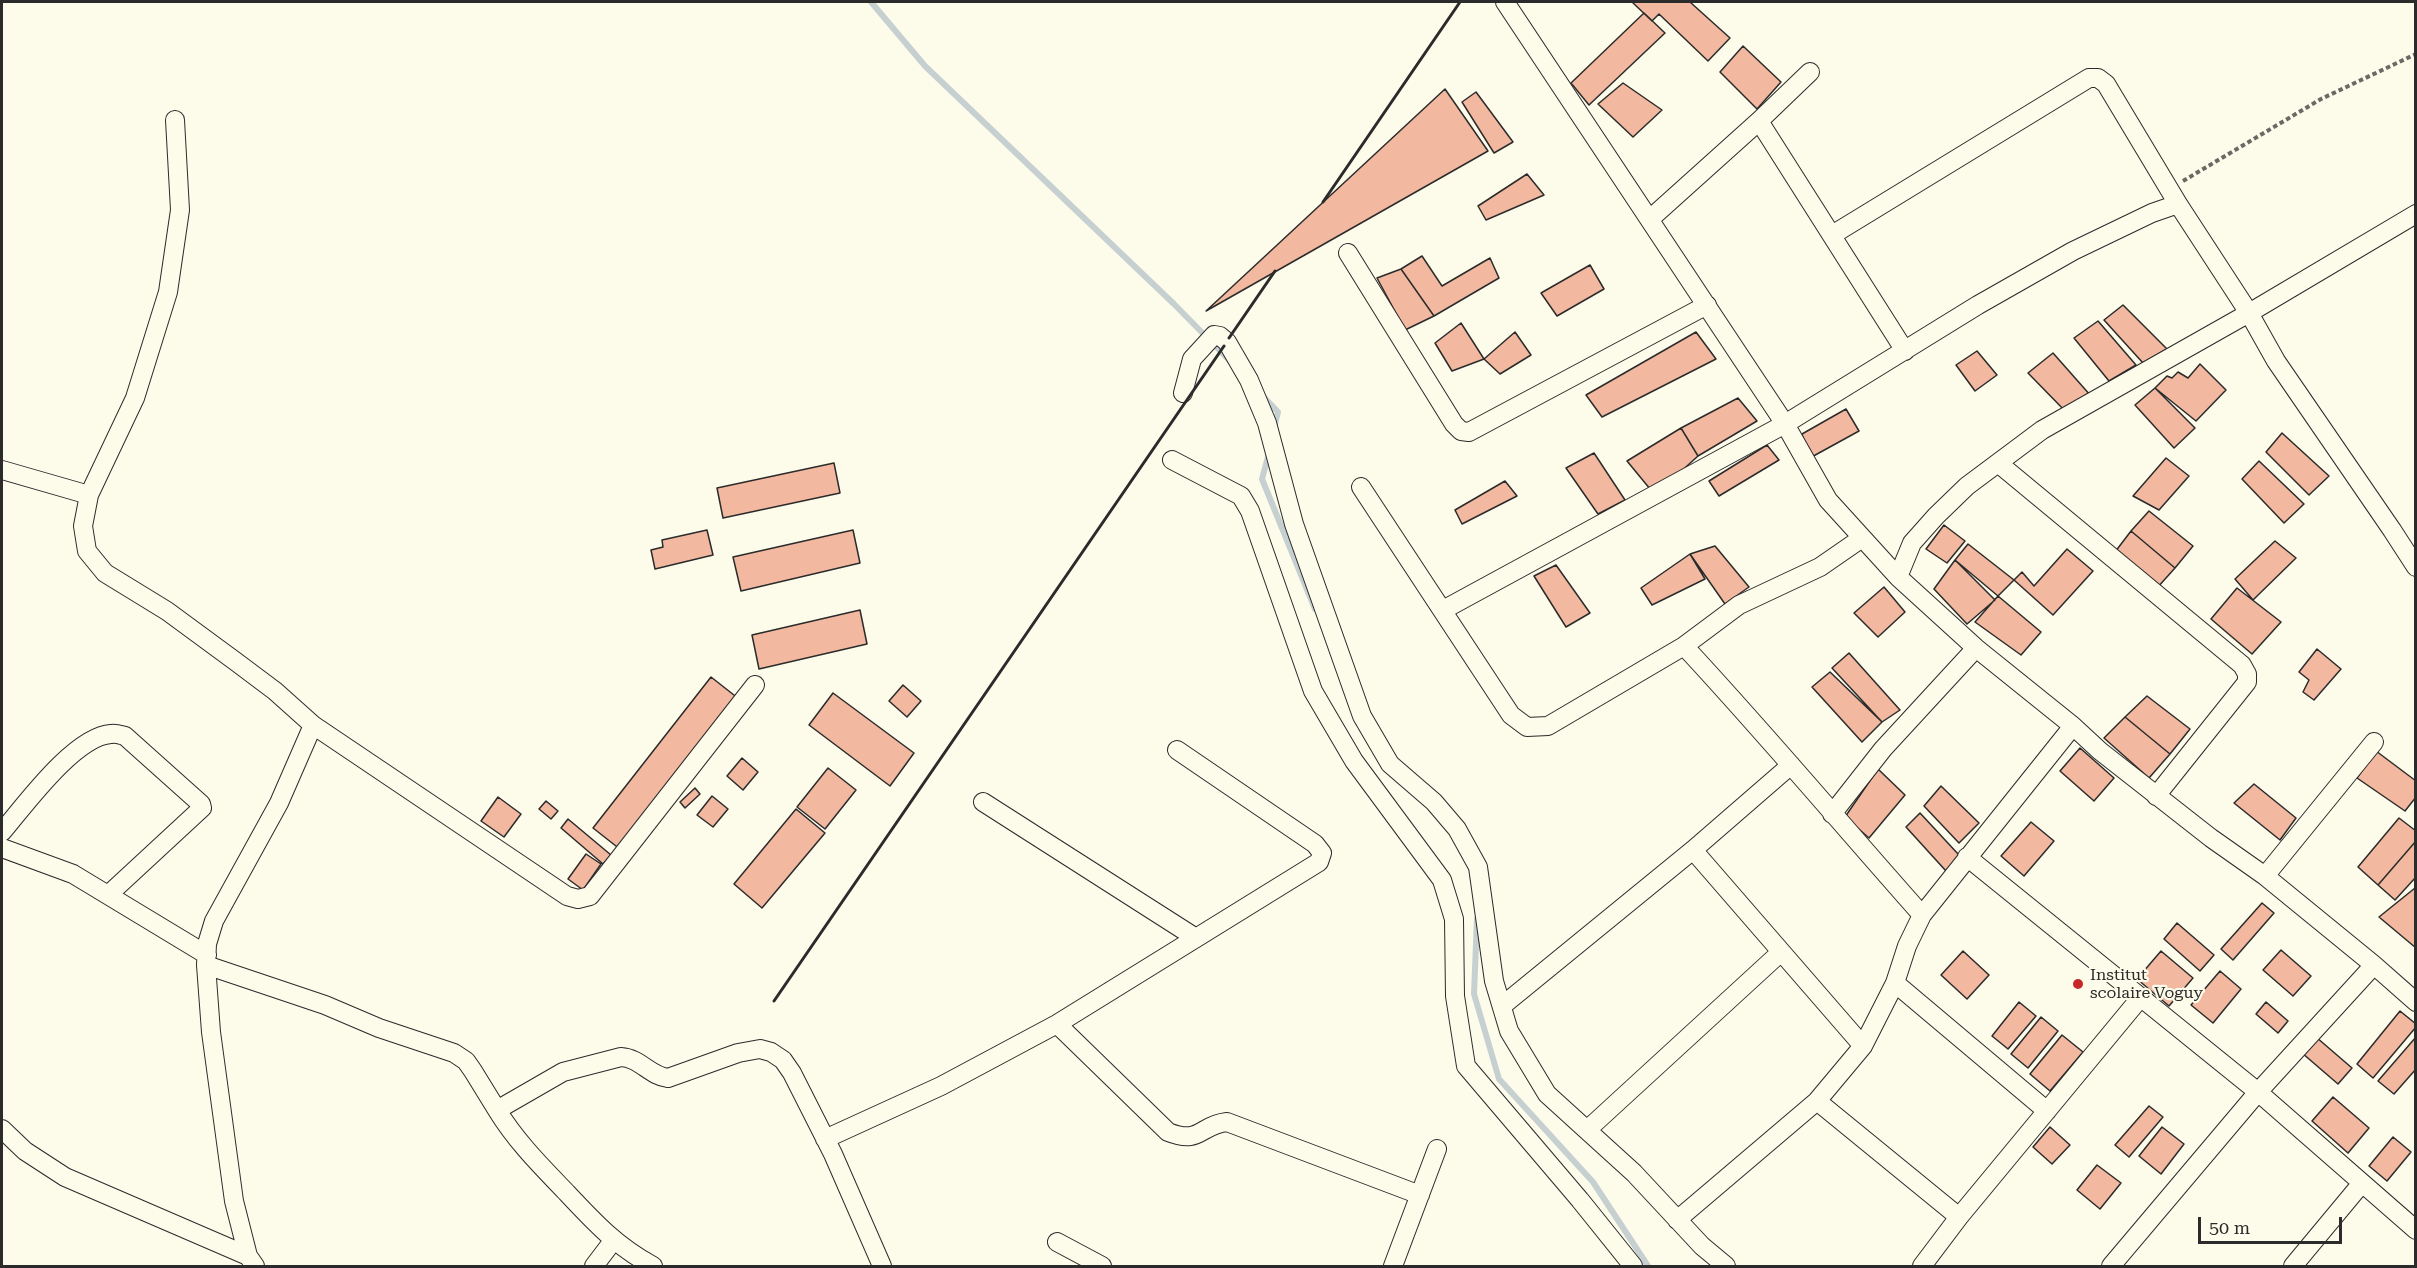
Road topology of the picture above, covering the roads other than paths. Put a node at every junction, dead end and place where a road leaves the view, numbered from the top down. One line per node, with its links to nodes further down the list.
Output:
1 (1506, 2): 7 (street)
2 (1810, 72): 4 (street)
3 (175, 120): 19 (street)
4 (1760, 121): 7 (street); 8 (street)
5 (2173, 196): 8 (street); 11 (street); 12 (street)
6 (2415, 214): 11 (street)
7 (1650, 219): 10 (street)
8 (1832, 235): 12 (street)
9 (1348, 253): 10 (street)
10 (1707, 305): 14 (street)
11 (2249, 313): 16 (street); 21 (street)
12 (1905, 351): 14 (street)
13 (1183, 393): 49 (street)
14 (1785, 424): 20 (street); 23 (street)
15 (1172, 460): 73 (street)
16 (1998, 463): 22 (street); 32 (street)
17 (2, 470): 19 (street)
18 (1361, 487): 23 (street)
19 (89, 495): 27 (street)
20 (1862, 538): 22 (street); 24 (street)
21 (2415, 567)
22 (1898, 577): 25 (street)
23 (1443, 610): 24 (street)
24 (1684, 646): 31 (street)
25 (1976, 648): 28 (street); 34 (street)
26 (755, 685): 27 (street)
27 (313, 725): 44 (street)
28 (2073, 726): 32 (street); 38 (street)
29 (2374, 742): 39 (street)
30 (1177, 750): 42 (street)
31 (1791, 765): 34 (street); 37 (street)
32 (2156, 796): 39 (street)
33 (983, 802): 42 (street)
34 (1832, 814): 41 (street)
35 (2, 832): 40 (street)
36 (2, 849): 40 (street)
37 (1693, 849): 43 (street); 49 (street)
38 (1967, 857): 41 (street); 47 (street)
39 (2265, 876): 45 (street)
40 (108, 896): 44 (street)
41 (1922, 915): 46 (street)
42 (1196, 938): 50 (street)
43 (1781, 952): 51 (street); 57 (street)
44 (206, 960): 54 (street); 67 (street)
45 (2374, 965): 48 (street); 52 (street)
46 (1895, 983): 51 (street); 55 (street)
47 (2141, 997): 52 (street); 55 (street)
48 (2415, 1002)
49 (1502, 1006): 57 (street)
50 (1058, 1024): 58 (street); 61 (street)
51 (1863, 1046): 53 (street)
52 (2258, 1092): 60 (street); 76 (street)
53 (1816, 1101): 62 (street); 63 (street)
54 (496, 1110): 58 (street); 65 (street)
55 (2047, 1111): 62 (street)
56 (2, 1130): 67 (street)
57 (1587, 1130): 63 (street)
58 (825, 1139): 70 (street)
59 (1437, 1149): 61 (street)
60 (2362, 1183): 64 (street); 77 (street)
61 (1420, 1194): 72 (street)
62 (1959, 1217): 75 (street)
63 (1677, 1220): 74 (street)
64 (2415, 1230)
65 (613, 1241): 68 (street); 69 (street)
66 (1057, 1242): 71 (street)
67 (251, 1261)
68 (594, 1266)
69 (653, 1266)
70 (882, 1266)
71 (1102, 1266)
72 (1393, 1266)
73 (1633, 1266)
74 (1726, 1266)
75 (1922, 1266)
76 (2110, 1266)
77 (2293, 1266)

